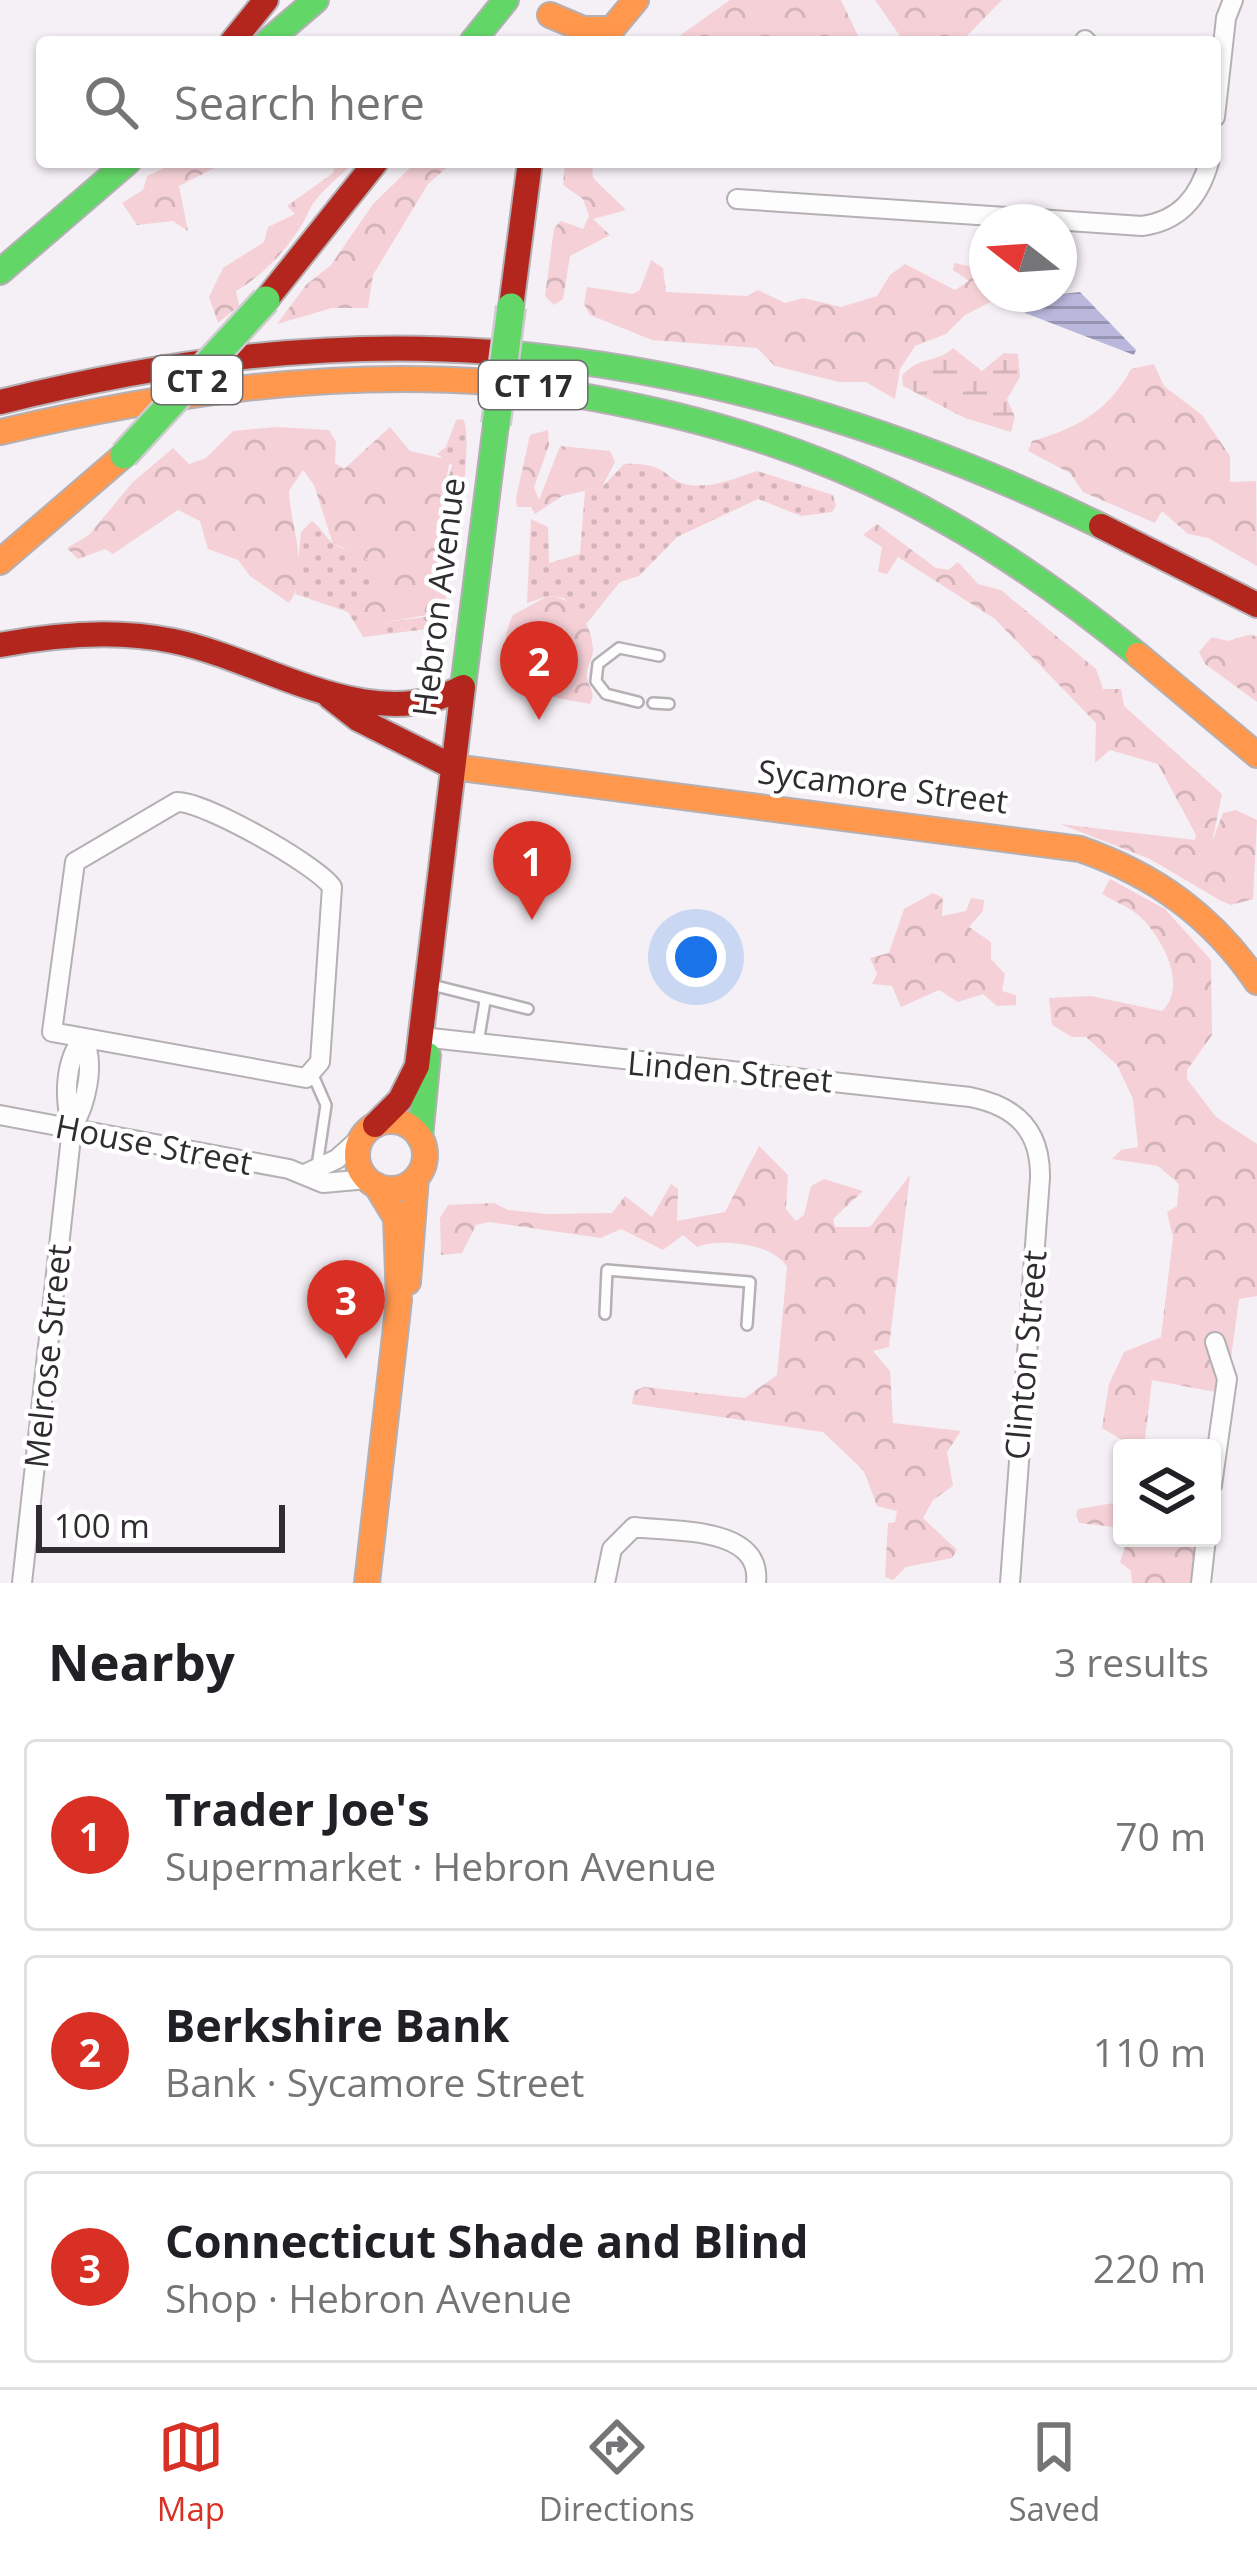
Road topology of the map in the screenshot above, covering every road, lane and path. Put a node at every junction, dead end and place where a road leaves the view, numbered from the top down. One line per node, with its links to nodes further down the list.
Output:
1 (266, 0): 8 (main road)
2 (316, 0): 9 (main road)
3 (506, 0): 10 (main road)
4 (636, 0): 7 (main road)
5 (1233, 0): 11 (street)
6 (550, 19): 7 (main road)
7 (605, 35)
8 (237, 36)
9 (274, 36)
10 (477, 36)
11 (1221, 58)
12 (121, 168): 17 (main road)
13 (371, 168): 20 (main road, CT 2, bridge)
14 (529, 168): 24 (main road, Hebron Avenue, bridge)
15 (1206, 168): 16 (street)
16 (737, 199)
17 (0, 272)
18 (0, 402): 21 (main road, CT 17)
19 (0, 432): 29 (main road, CT 17)
20 (0, 562)
21 (1257, 605)
22 (0, 645): 25 (main road)
23 (658, 656): 26 (lane)
24 (463, 686): 25 (main road); 30 (main road, Hebron Avenue)
25 (324, 692): 30 (main road, Sycamore Street)
26 (638, 701)
27 (653, 703): 28 (lane)
28 (669, 704)
29 (1257, 755)
30 (453, 767): 31 (main road, Sycamore Street); 32 (main road, Hebron Avenue)
31 (1257, 982)
32 (428, 984): 33 (lane); 36 (main road, Hebron Avenue)
33 (485, 1001): 34 (lane); 37 (lane)
34 (528, 1009)
35 (83, 1038): 38 (street); 38 (street); 40 (street, Melrose Street)
36 (422, 1039): 37 (street, Linden Street); 41 (main road, Hebron Avenue); 43 (main road, Hebron Avenue)
37 (477, 1046): 42 (street, Linden Street)
38 (312, 1073): 44 (lane)
39 (0, 1114): 40 (street, House Street)
40 (72, 1128): 44 (street, House Street); 53 (street, Melrose Street)
41 (371, 1128): 43 (main road); 44 (street); 46 (main road)
42 (1030, 1129): 57 (street, Clinton Street)
43 (420, 1138): 45 (main road)
44 (312, 1171): 46 (street, House Street)
45 (416, 1178): 46 (main road); 47 (main road)
46 (372, 1182): 47 (main road)
47 (399, 1300): 54 (main road)
48 (605, 1314): 49 (lane)
49 (747, 1324)
50 (1215, 1342): 51 (street)
51 (1218, 1439)
52 (1205, 1547): 58 (street)
53 (22, 1583)
54 (367, 1583)
55 (605, 1583): 56 (street)
56 (756, 1583)
57 (1010, 1583)
58 (1201, 1583)

